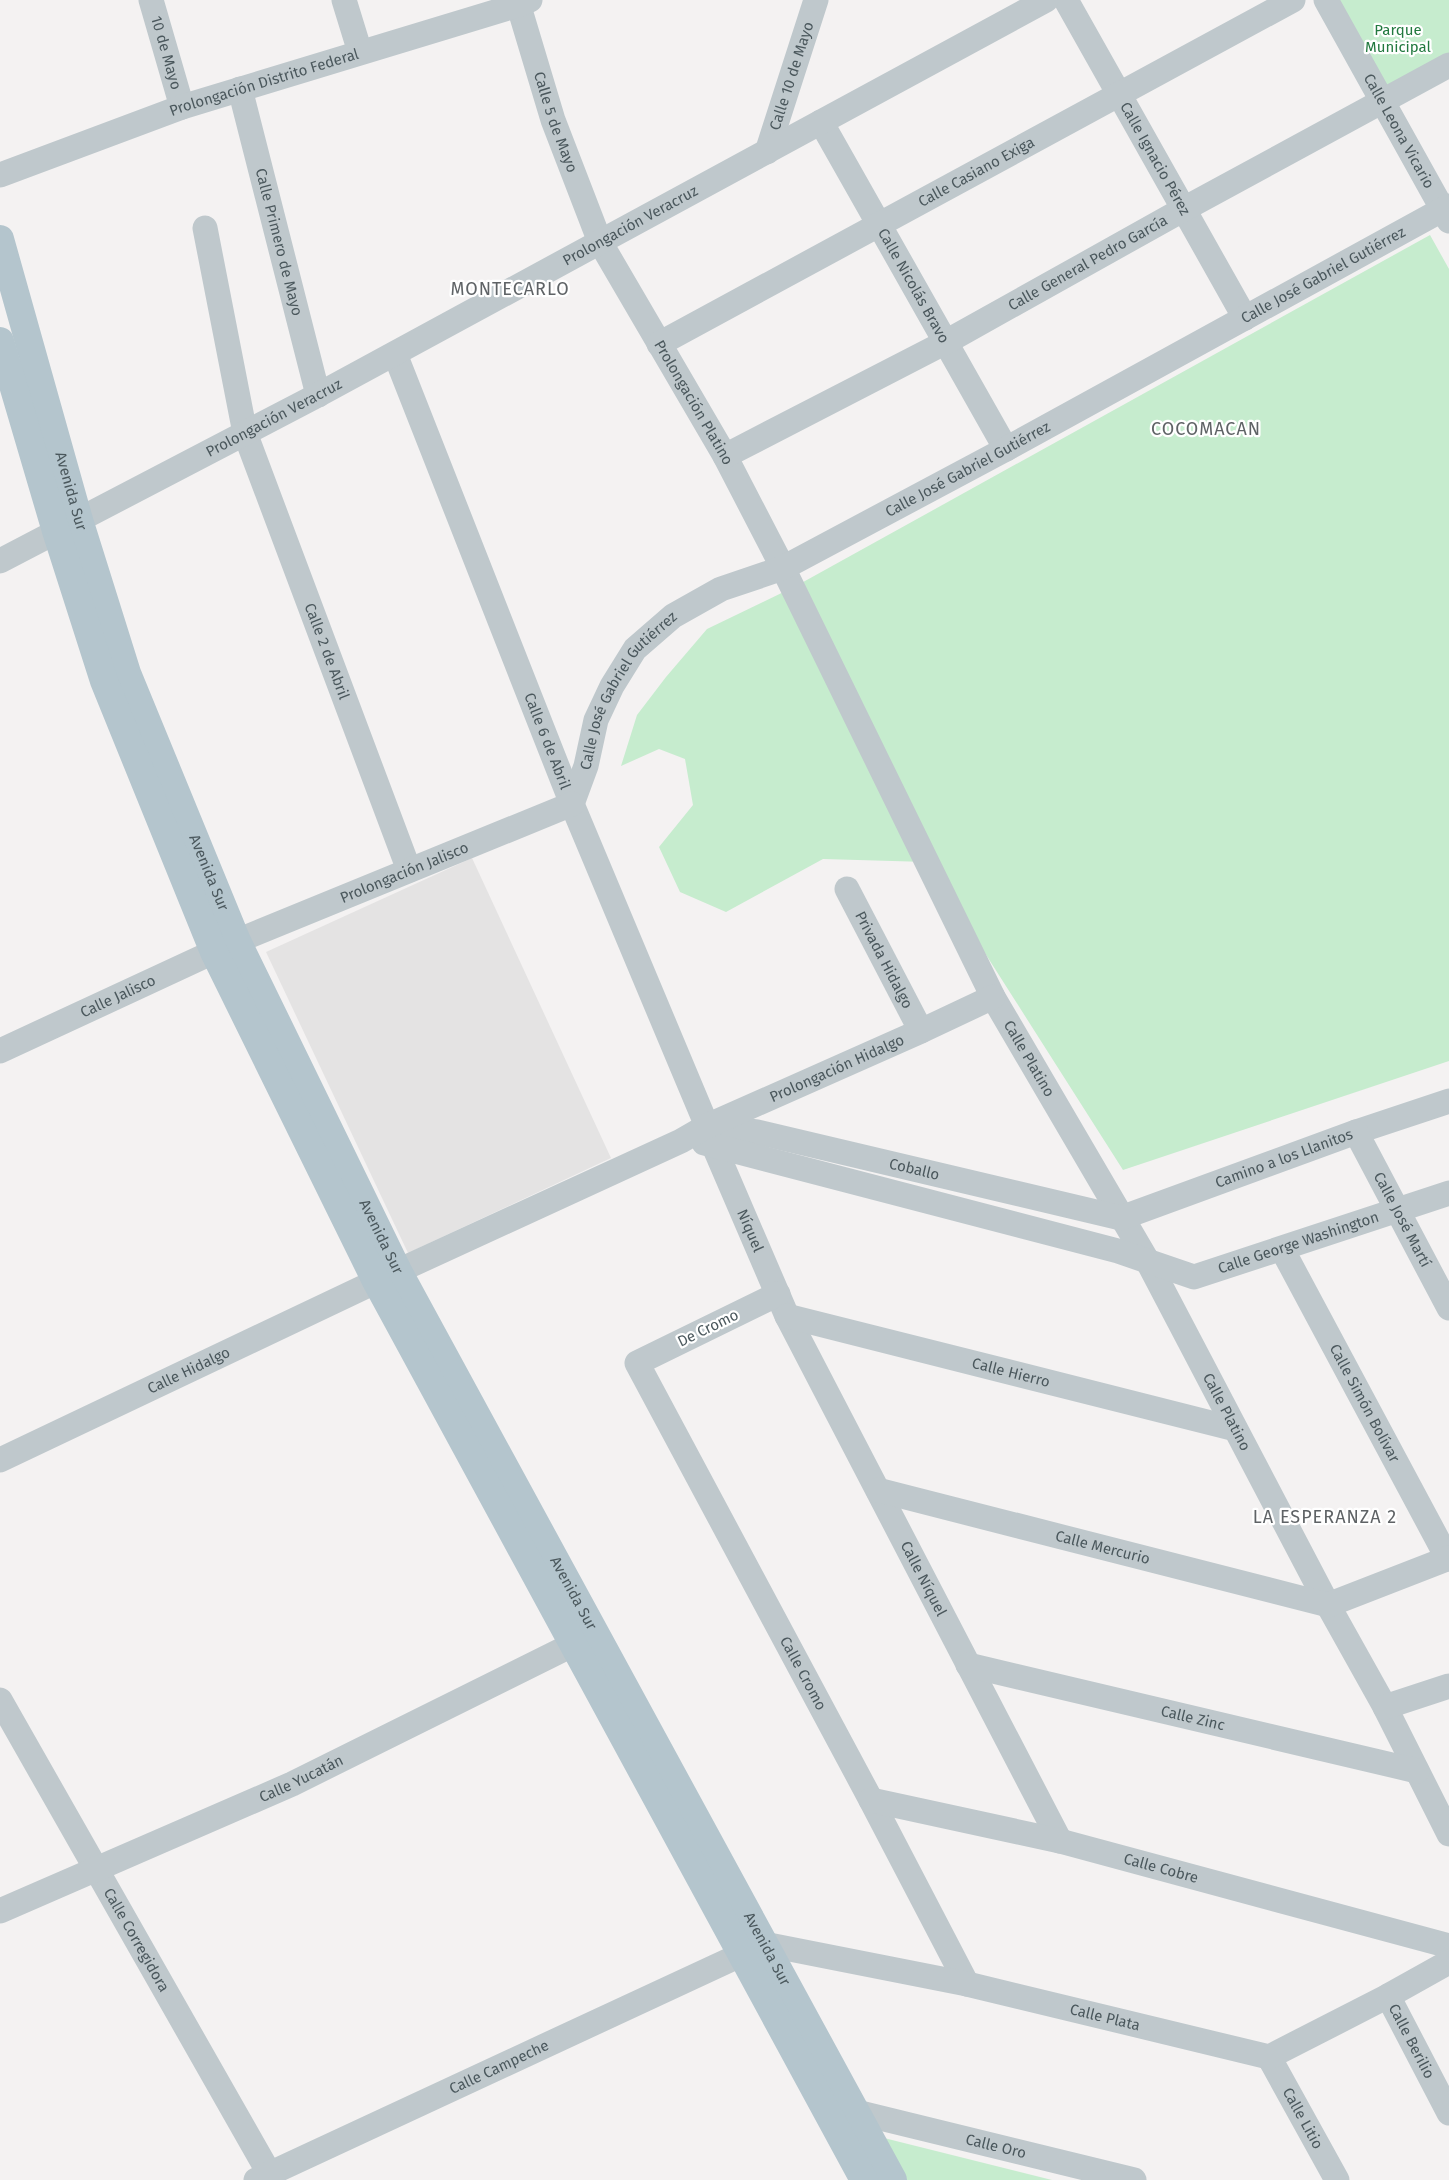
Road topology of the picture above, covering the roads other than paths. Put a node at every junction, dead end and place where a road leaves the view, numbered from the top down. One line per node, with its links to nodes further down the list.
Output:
1 (151, 0): 14 (street, 10 de Mayo)
2 (344, 0): 9 (street)
3 (816, 0): 16 (street, Calle 10 de Mayo)
4 (1046, 0): 15 (street, Prolongación Veracruz)
5 (1066, 0): 12 (street, Calle Ignacio Pérez)
6 (1293, 0): 12 (street, Calle Casiano Exiga)
7 (1326, 0): 13 (street, Calle Leona Vicario)
8 (522, 2): 9 (street, Prolongación Distrito Federal); 23 (street, Calle 5 de Mayo)
9 (360, 52): 11 (street, Prolongación Distrito Federal)
10 (1449, 65): 13 (street, Calle General Pedro García)
11 (240, 89): 14 (street, Prolongación Distrito Federal); 29 (street, Calle Primero de Mayo)
12 (1119, 94): 18 (street, Calle Ignacio Pérez); 20 (street, Calle Casiano Exiga)
13 (1383, 100): 18 (street, Calle General Pedro García); 19 (street, Calle Leona Vicario)
14 (182, 107): 17 (street, Prolongación Distrito Federal)
15 (821, 122): 16 (street, Prolongación Veracruz); 20 (street, Calle Nicolás Bravo)
16 (767, 152): 23 (street, Prolongación Veracruz)
17 (0, 175)
18 (1184, 209): 24 (street, Calle Ignacio Pérez); 26 (street, Calle General Pedro García)
19 (1447, 212): 24 (street, Calle José Gabriel Gutiérrez)
20 (879, 225): 26 (street, Calle Nicolás Bravo); 27 (street, Calle Casiano Exiga)
21 (206, 228): 30 (street, Calle 2 de Abril)
22 (0, 239): 33 (main road, Avenida Sur)
23 (600, 242): 27 (street, Prolongación Platino); 28 (street, Prolongación Veracruz)
24 (1245, 318): 31 (street, Calle José Gabriel Gutiérrez)
25 (0, 341): 33 (main road, Avenida Sur)
26 (946, 342): 31 (street, Calle Nicolás Bravo); 32 (street, Calle General Pedro García)
27 (660, 344): 32 (street, Prolongación Platino)
28 (395, 354): 29 (street, Prolongación Veracruz); 36 (street, Calle 6 de Abril)
29 (318, 395): 30 (street, Prolongación Veracruz)
30 (245, 433): 33 (street, Prolongación Veracruz); 37 (street, Calle 2 de Abril)
31 (1006, 448): 35 (street, Calle José Gabriel Gutiérrez)
32 (725, 456): 35 (street, Prolongación Platino)
33 (68, 526): 34 (street, Prolongación Veracruz); 39 (main road, Avenida Sur)
34 (0, 561)
35 (783, 568): 36 (street, Calle José Gabriel Gutiérrez); 40 (street, Prolongación Platino)
36 (572, 804): 37 (street, Prolongación Jalisco); 47 (street, Calle 6 de Abril)
37 (409, 870): 39 (street, Prolongación Jalisco)
38 (847, 889): 41 (street, Privada Hidalgo)
39 (225, 946): 42 (street, Calle Jalisco); 53 (main road, Avenida Sur)
40 (993, 997): 41 (street, Prolongación Hidalgo); 50 (street, Calle Platino)
41 (921, 1031): 44 (street, Prolongación Hidalgo)
42 (0, 1051)
43 (1449, 1102): 46 (street, Camino a los Llanitos)
44 (759, 1104): 45 (street); 47 (street, Prolongación Hidalgo)
45 (757, 1132): 47 (street, Coballo); 50 (street, Coballo)
46 (1356, 1132): 49 (street, Calle José Martí); 50 (street, Camino a los Llanitos)
47 (710, 1135): 52 (street, Coballo); 53 (street, Prolongación Hidalgo); 54 (street, Níquel)
48 (1449, 1193): 49 (street, Calle George Washington)
49 (1396, 1210): 51 (street, Calle George Washington); 55 (street, Calle José Martí)
50 (1121, 1218): 52 (street, Calle Platino)
51 (1282, 1249): 52 (street, Calle George Washington); 60 (street, Calle Simón Bolívar)
52 (1147, 1260): 57 (street, Calle Platino)
53 (387, 1276): 58 (street, Calle Hidalgo); 62 (main road, Avenida Sur)
54 (783, 1305): 56 (street, De Cromo); 57 (street, Calle Hierro); 59 (street, Calle Níquel)
55 (1449, 1308)
56 (637, 1363): 68 (street, Calle Cromo)
57 (1235, 1430): 61 (street, Calle Platino)
58 (0, 1460)
59 (878, 1490): 61 (street, Calle Mercurio); 63 (street, Calle Níquel)
60 (1448, 1558): 61 (street)
61 (1328, 1606): 66 (street, Calle Platino)
62 (585, 1639): 71 (street, Calle Yucatán); 74 (main road, Avenida Sur)
63 (968, 1665): 67 (street, Calle Zinc); 70 (street, Calle Níquel)
64 (1449, 1686): 66 (street)
65 (0, 1700): 71 (street, Calle Corregidora)
66 (1385, 1707): 67 (street, Calle Platino)
67 (1417, 1771): 69 (street, Calle Platino)
68 (871, 1800): 70 (street, Calle Cobre); 76 (street, Calle Cromo)
69 (1449, 1834)
70 (1060, 1841): 73 (street, Calle Cobre)
71 (96, 1870): 72 (street, Calle Yucatán); 81 (street, Calle Corregidora)
72 (0, 1912)
73 (1449, 1946)
74 (753, 1950): 76 (street, Calle Plata); 79 (main road, Avenida Sur); 81 (street, Calle Campeche); 82 (main road, Avenida Sur)
75 (1449, 1962): 77 (street)
76 (967, 1984): 78 (street, Calle Plata)
77 (1388, 1996): 78 (street); 80 (street, Calle Berilio)
78 (1269, 2057): 85 (street, Calle Litio)
79 (856, 2112): 83 (main road, Avenida Sur); 84 (street, Calle Oro)
80 (1449, 2113)
81 (266, 2178)
82 (864, 2180)
83 (892, 2180)
84 (1134, 2180)
85 (1337, 2180)

